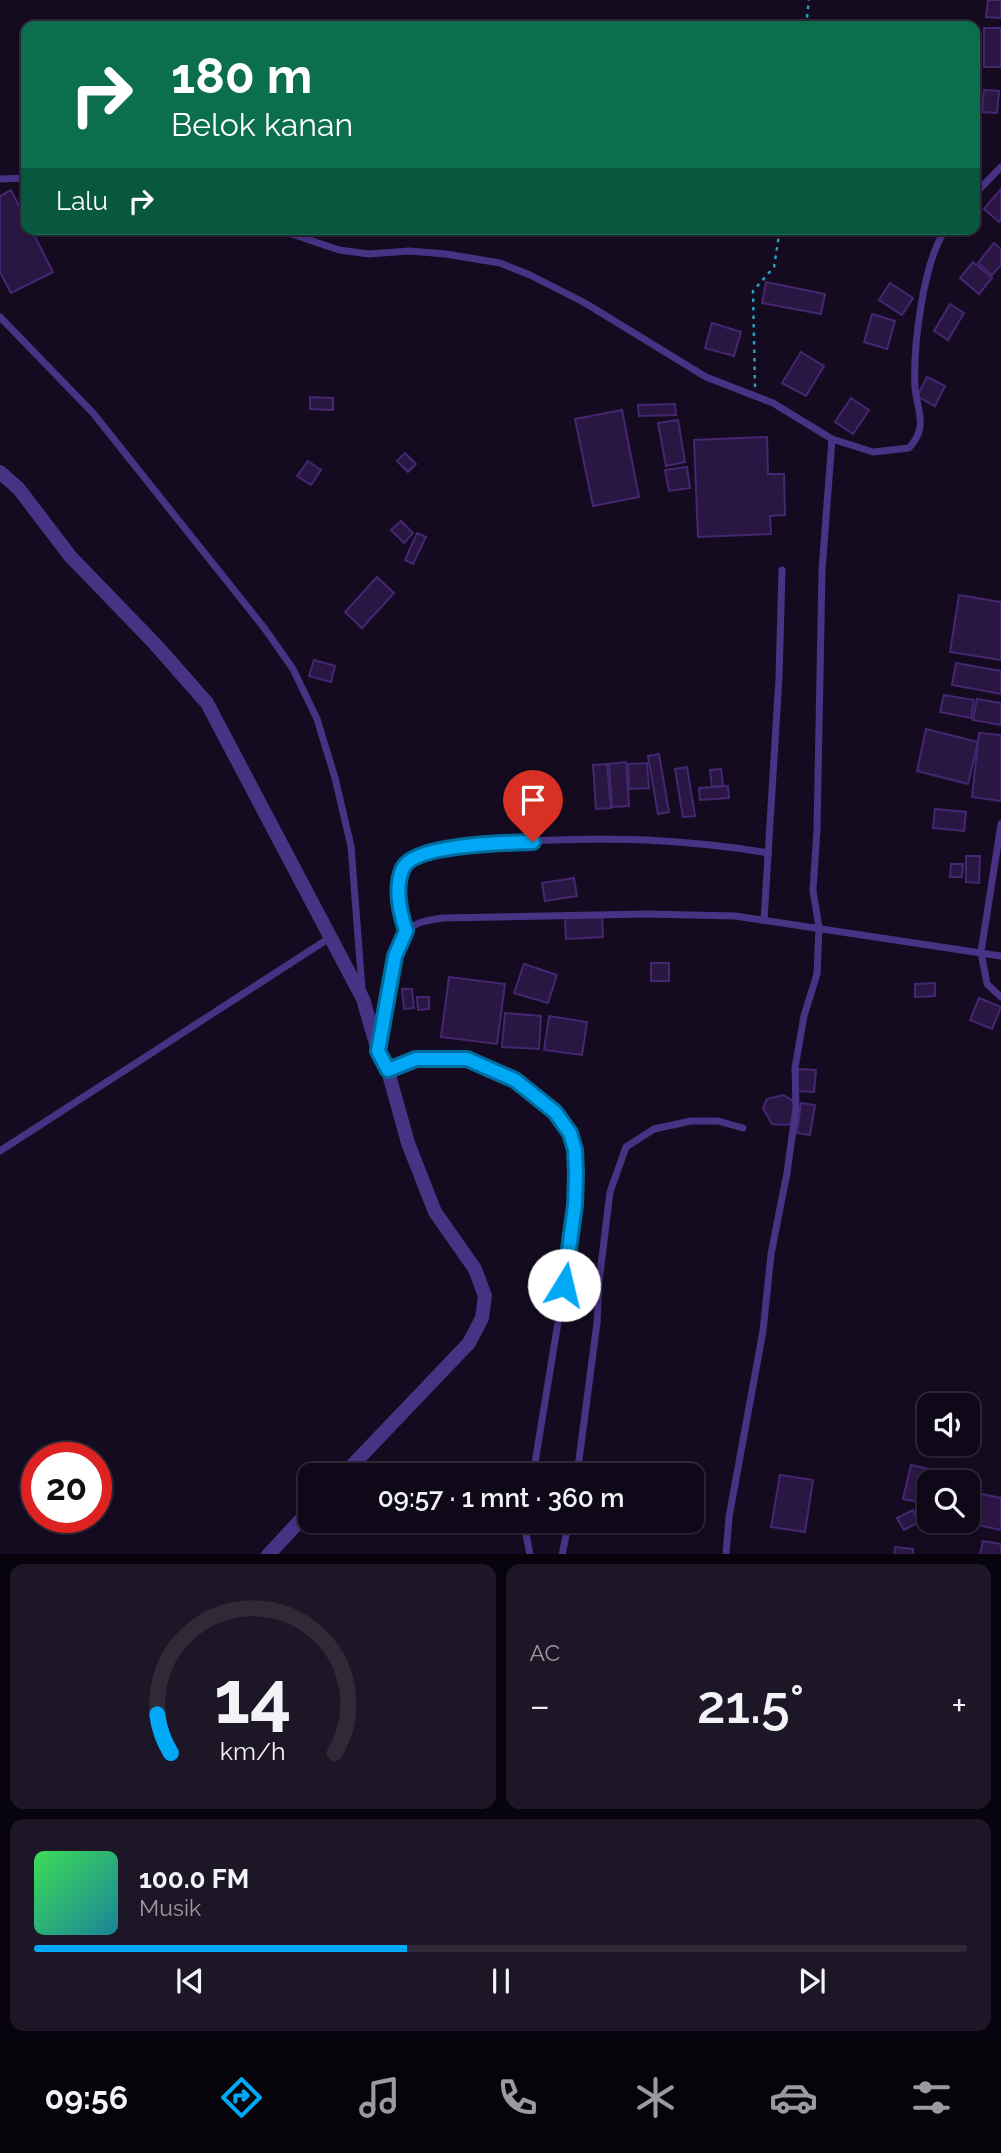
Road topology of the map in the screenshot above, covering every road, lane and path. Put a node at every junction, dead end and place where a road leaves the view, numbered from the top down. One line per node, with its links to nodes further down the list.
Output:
1 (809, 0): 2 (path)
2 (807, 21)
3 (1001, 167): 6 (lane)
4 (0, 178): 5 (lane)
5 (21, 178)
6 (980, 189)
7 (295, 235): 11 (lane)
8 (779, 235): 11 (path)
9 (943, 235): 12 (lane)
10 (0, 317): 24 (lane)
11 (755, 397): 12 (lane)
12 (832, 439): 18 (lane)
13 (0, 472): 20 (street)
14 (782, 570): 16 (lane)
15 (1001, 824): 21 (lane)
16 (768, 853): 17 (lane); 19 (lane)
17 (764, 920): 18 (lane); 19 (lane)
18 (819, 928): 21 (lane); 38 (lane)
19 (406, 931): 25 (lane)
20 (331, 936): 24 (street); 28 (lane)
21 (981, 952): 22 (lane); 23 (lane)
22 (1001, 956)
23 (1001, 997)
24 (363, 999): 25 (street)
25 (378, 1051): 26 (street)
26 (388, 1070): 29 (street); 30 (lane)
27 (743, 1128): 31 (lane)
28 (0, 1151)
29 (354, 1463)
30 (535, 1463)
31 (579, 1463)
32 (298, 1523): 35 (street)
33 (526, 1533): 36 (lane)
34 (567, 1533): 37 (lane)
35 (269, 1554)
36 (530, 1554)
37 (562, 1554)
38 (726, 1554)

